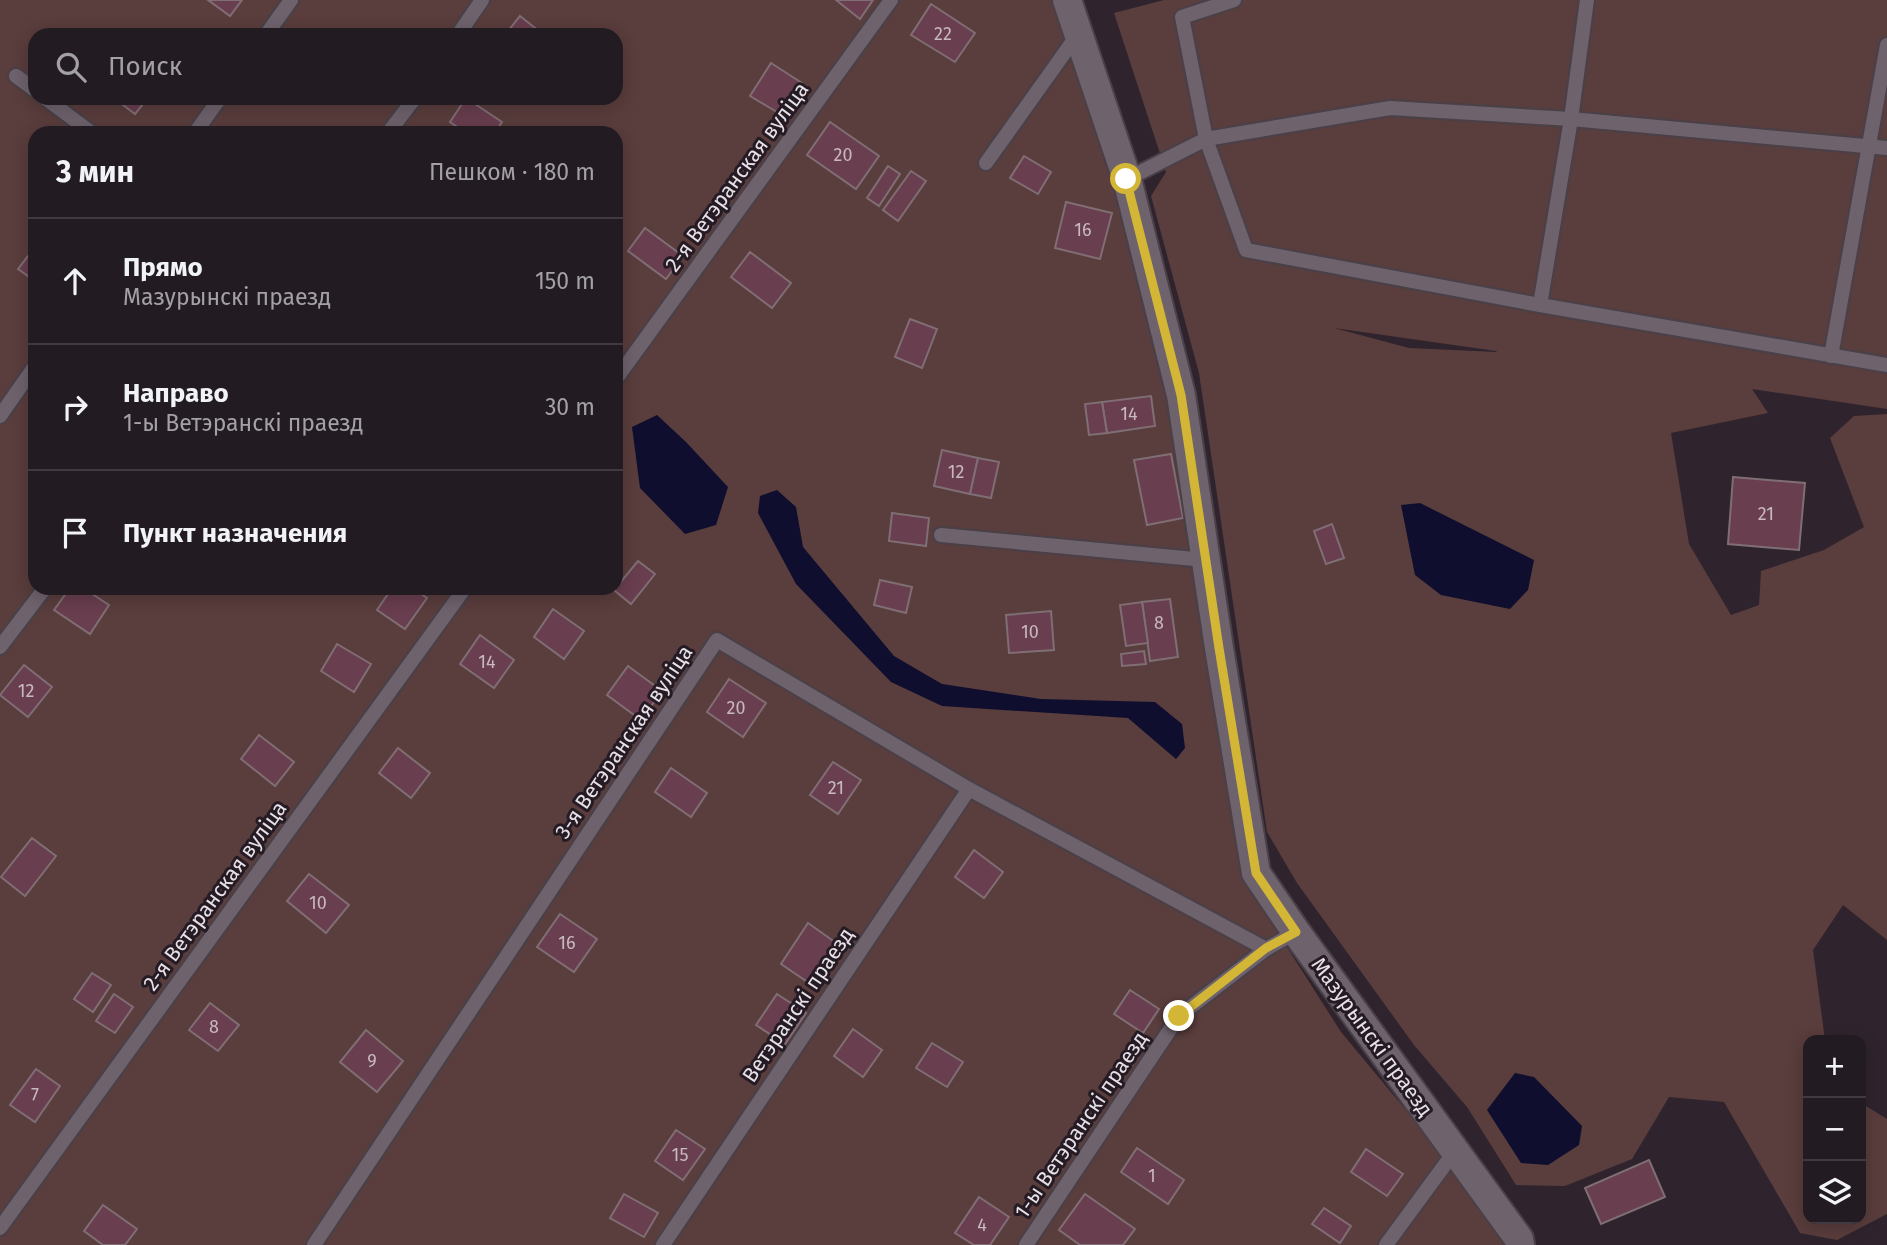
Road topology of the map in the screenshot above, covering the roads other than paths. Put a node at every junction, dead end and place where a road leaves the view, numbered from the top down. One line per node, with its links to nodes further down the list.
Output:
1 (291, 0): 7 (lane)
2 (482, 0): 8 (lane)
3 (891, 0): 28 (lane, 2-я Ветэранская вуліца)
4 (1067, 0): 9 (street, Мазурынскі праезд)
5 (1234, 0): 20 (lane)
6 (1587, 0): 16 (lane)
7 (271, 28)
8 (463, 28)
9 (1079, 34): 23 (lane); 24 (street, Мазурынскі праезд)
10 (1887, 45): 21 (lane)
11 (16, 76): 12 (lane)
12 (28, 85)
13 (54, 105): 17 (lane)
14 (215, 105): 18 (lane)
15 (410, 105): 19 (lane)
16 (1571, 119): 20 (lane); 21 (lane); 25 (lane)
17 (83, 126)
18 (200, 126)
19 (393, 126)
20 (1206, 139): 24 (lane); 25 (lane)
21 (1869, 146): 22 (lane); 26 (lane)
22 (1887, 148)
23 (986, 163)
24 (1126, 179): 32 (street, Мазурынскі праезд)
25 (1540, 304): 26 (lane)
26 (1831, 356): 27 (lane)
27 (1887, 365)
28 (623, 369)
29 (28, 376): 30 (lane)
30 (1, 413)
31 (941, 535): 32 (lane)
32 (1205, 560): 37 (street, Мазурынскі праезд)
33 (39, 595): 35 (lane)
34 (460, 595): 40 (lane, 2-я Ветэранская вуліца)
35 (0, 647)
36 (969, 789): 38 (lane, 3-я Ветэранская вуліца); 41 (lane, 3-я Ветэранская вуліца); 42 (lane, Ветэранскі праезд)
37 (1296, 932): 38 (lane); 39 (street, Мазурынскі праезд)
38 (1266, 948): 43 (lane, 1-ы Ветэранскі праезд)
39 (1455, 1151): 44 (lane); 45 (street, Мазурынскі праезд)
40 (0, 1228)
41 (314, 1245)
42 (663, 1245)
43 (1027, 1245)
44 (1386, 1245)
45 (1520, 1245)

